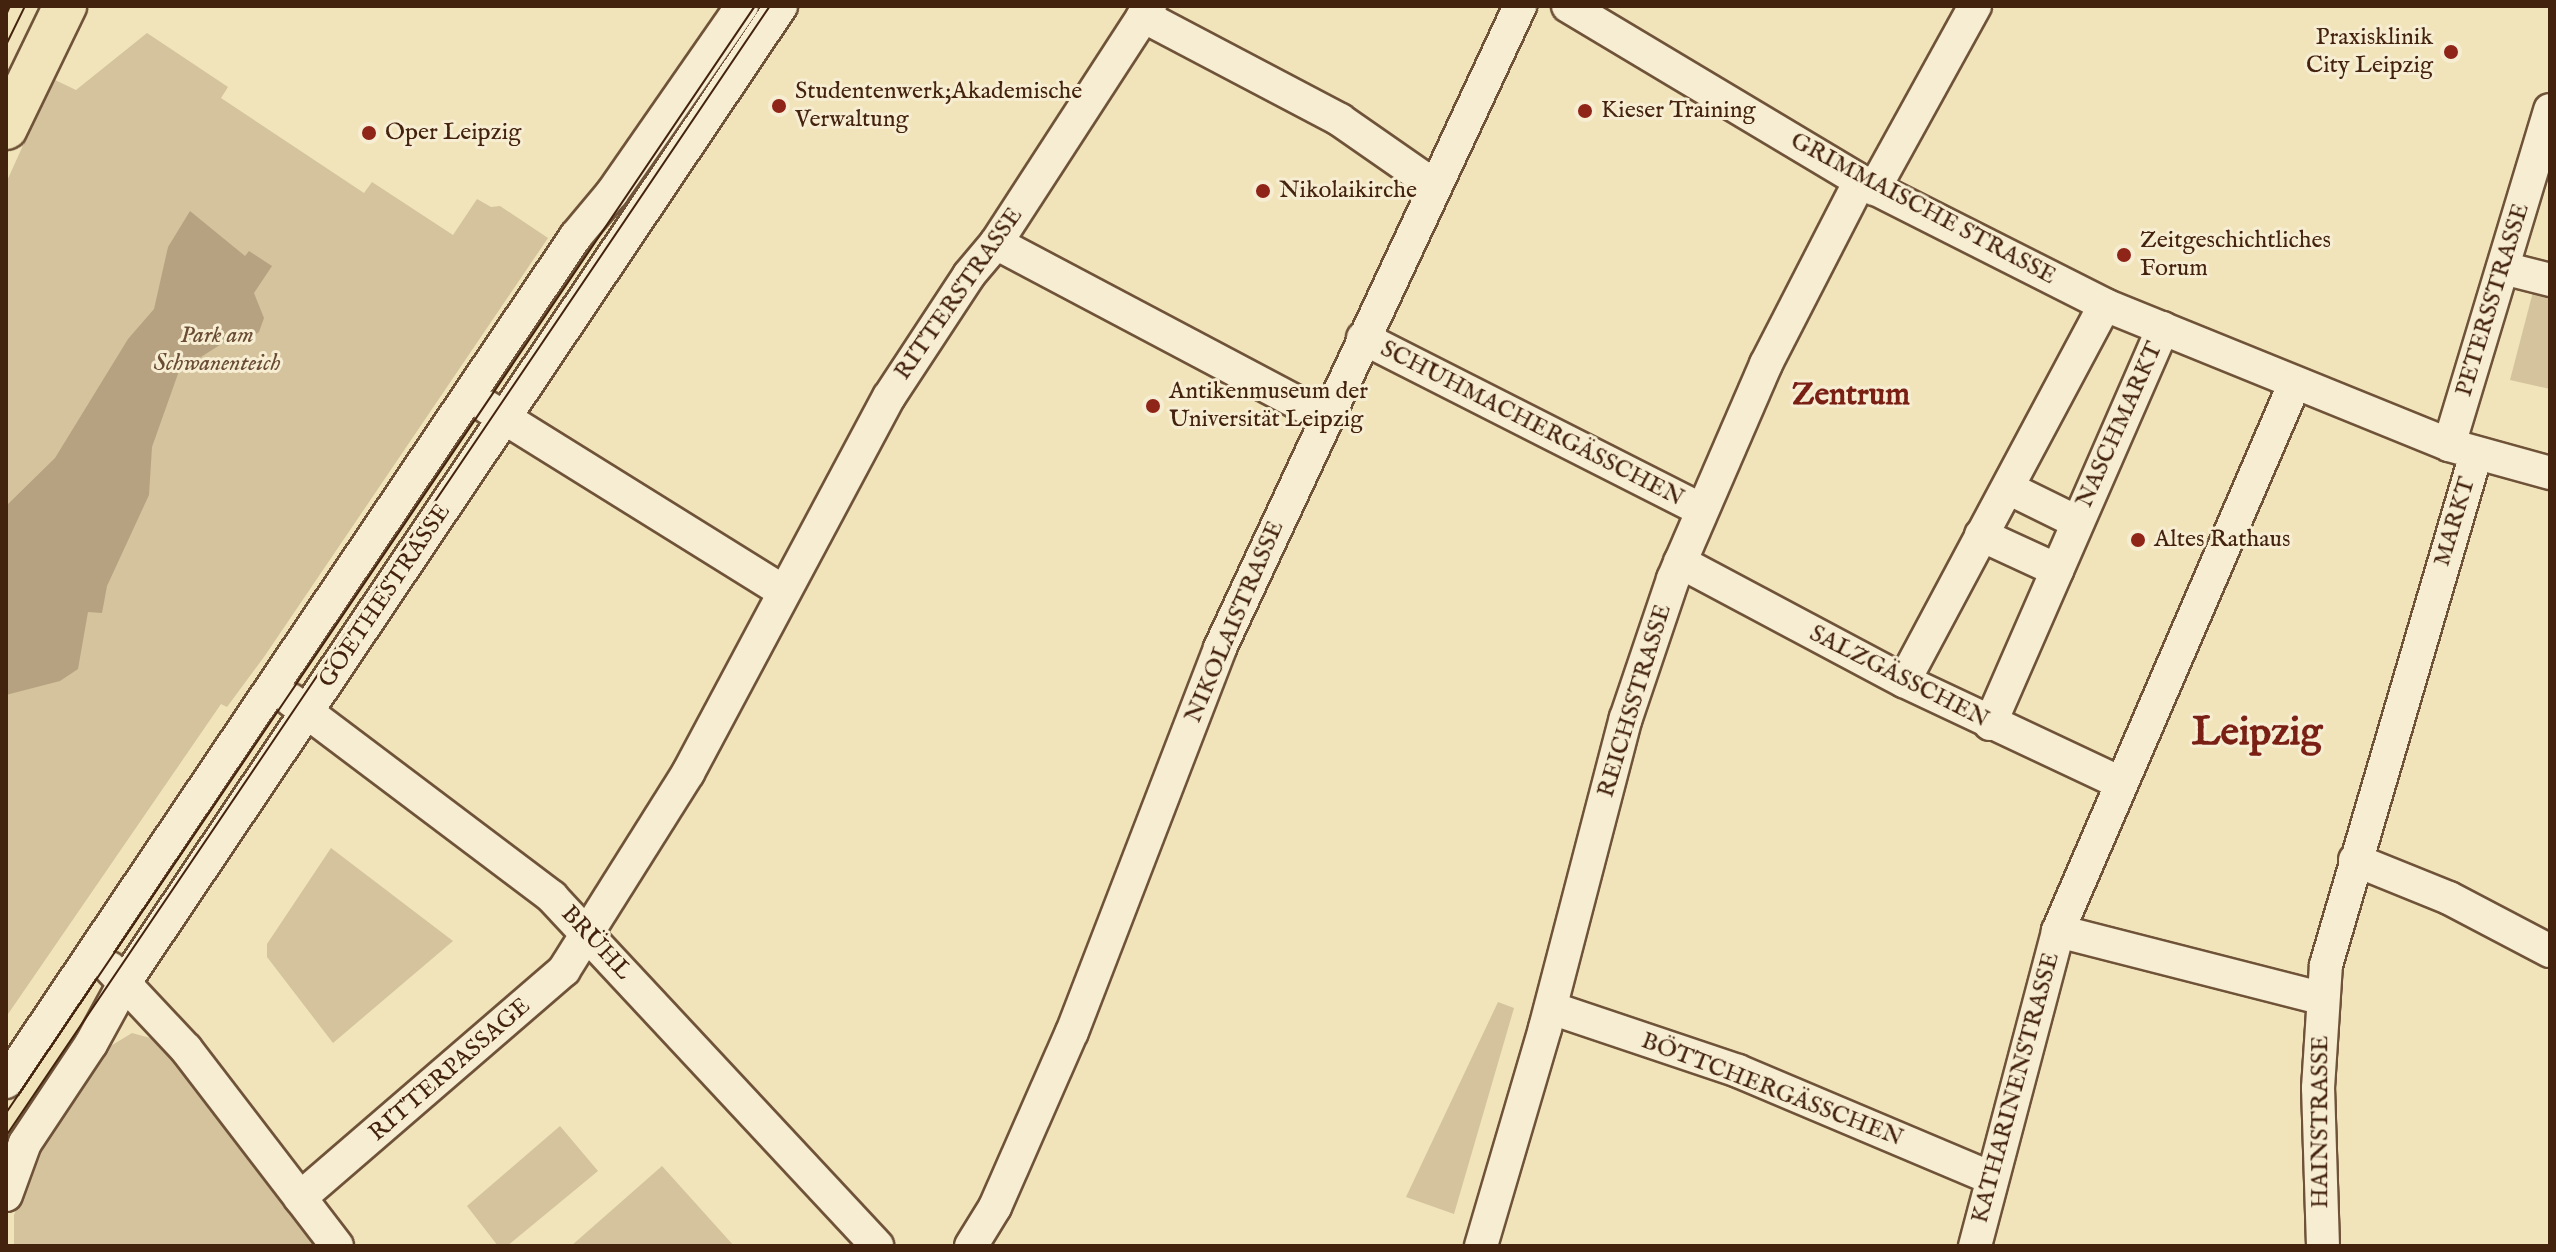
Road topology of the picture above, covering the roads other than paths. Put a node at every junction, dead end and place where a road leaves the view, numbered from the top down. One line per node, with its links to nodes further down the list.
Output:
1 (65, 6): 9 (main road)
2 (742, 6): 19 (street, GOETHESTRASSE)
3 (781, 6): 21 (street, GOETHESTRASSE)
4 (1520, 6): 11 (street, NIKOLAISTRASSE)
5 (1568, 6): 10 (street, GRIMMAISCHE STRASSE)
6 (1975, 6): 10 (street, REICHSSTRASSE)
7 (1146, 11): 11 (street); 12 (street, RITTERSTRASSE)
8 (2550, 110): 13 (street, PETERSSTRASSE)
9 (6, 128)
10 (1867, 185): 15 (street, GRIMMAISCHE STRASSE); 25 (street, REICHSSTRASSE)
11 (1435, 186): 17 (street, NIKOLAISTRASSE)
12 (996, 243): 20 (street); 30 (street, RITTERSTRASSE)
13 (2503, 268): 14 (street); 22 (street, PETERSSTRASSE)
14 (2550, 280)
15 (2105, 305): 16 (street, GRIMMAISCHE STRASSE); 24 (street)
16 (2163, 328): 18 (street, GRIMMAISCHE STRASSE); 26 (street, NASCHMARKT)
17 (1363, 338): 20 (street, NIKOLAISTRASSE); 25 (street, SCHUHMACHERGÄSSCHEN)
18 (2294, 385): 22 (street, MARKT); 35 (street)
19 (469, 395): 21 (street); 32 (street, GOETHESTRASSE)
20 (1327, 418): 50 (street, NIKOLAISTRASSE)
21 (505, 419): 30 (street); 33 (street, GOETHESTRASSE)
22 (2463, 449): 23 (street); 36 (street, MARKT)
23 (2550, 473)
24 (2008, 488): 26 (street, NASCHMARKT); 27 (street)
25 (1702, 510): 28 (street, REICHSSTRASSE)
26 (2077, 522): 29 (street, NASCHMARKT)
27 (1981, 535): 29 (street); 31 (street)
28 (1680, 562): 31 (street, SALZGÄSSCHEN); 43 (street, REICHSSTRASSE)
29 (2057, 570): 34 (street, NASCHMARKT)
30 (783, 591): 37 (street, RITTERSTRASSE)
31 (1904, 681): 34 (street, SALZGÄSSCHEN)
32 (272, 687): 33 (street, BRÜHL); 39 (street, GOETHESTRASSE)
33 (308, 711): 37 (street, BRÜHL); 41 (street, GOETHESTRASSE)
34 (1981, 720): 35 (street, SALZGÄSSCHEN)
35 (2121, 783): 38 (street)
36 (2355, 860): 40 (street); 42 (street, MARKT)
37 (589, 933): 47 (street, RITTERPASSAGE); 49 (street, BRÜHL)
38 (2054, 946): 42 (street); 45 (street, KATHARINENSTRASSE)
39 (94, 951): 41 (street); 44 (street, GOETHESTRASSE)
40 (2550, 951)
41 (125, 982): 46 (street, GOETHESTRASSE); 47 (street)
42 (2321, 998): 53 (street, HAINSTRASSE)
43 (1551, 1008): 45 (street, BÖTTCHERGÄSSCHEN); 51 (street, REICHSSTRASSE)
44 (6, 1082)
45 (1991, 1178): 52 (street, KATHARINENSTRASSE)
46 (6, 1195)
47 (300, 1198): 48 (street)
48 (337, 1246)
49 (877, 1246)
50 (971, 1246)
51 (1481, 1246)
52 (1975, 1246)
53 (2323, 1246)

